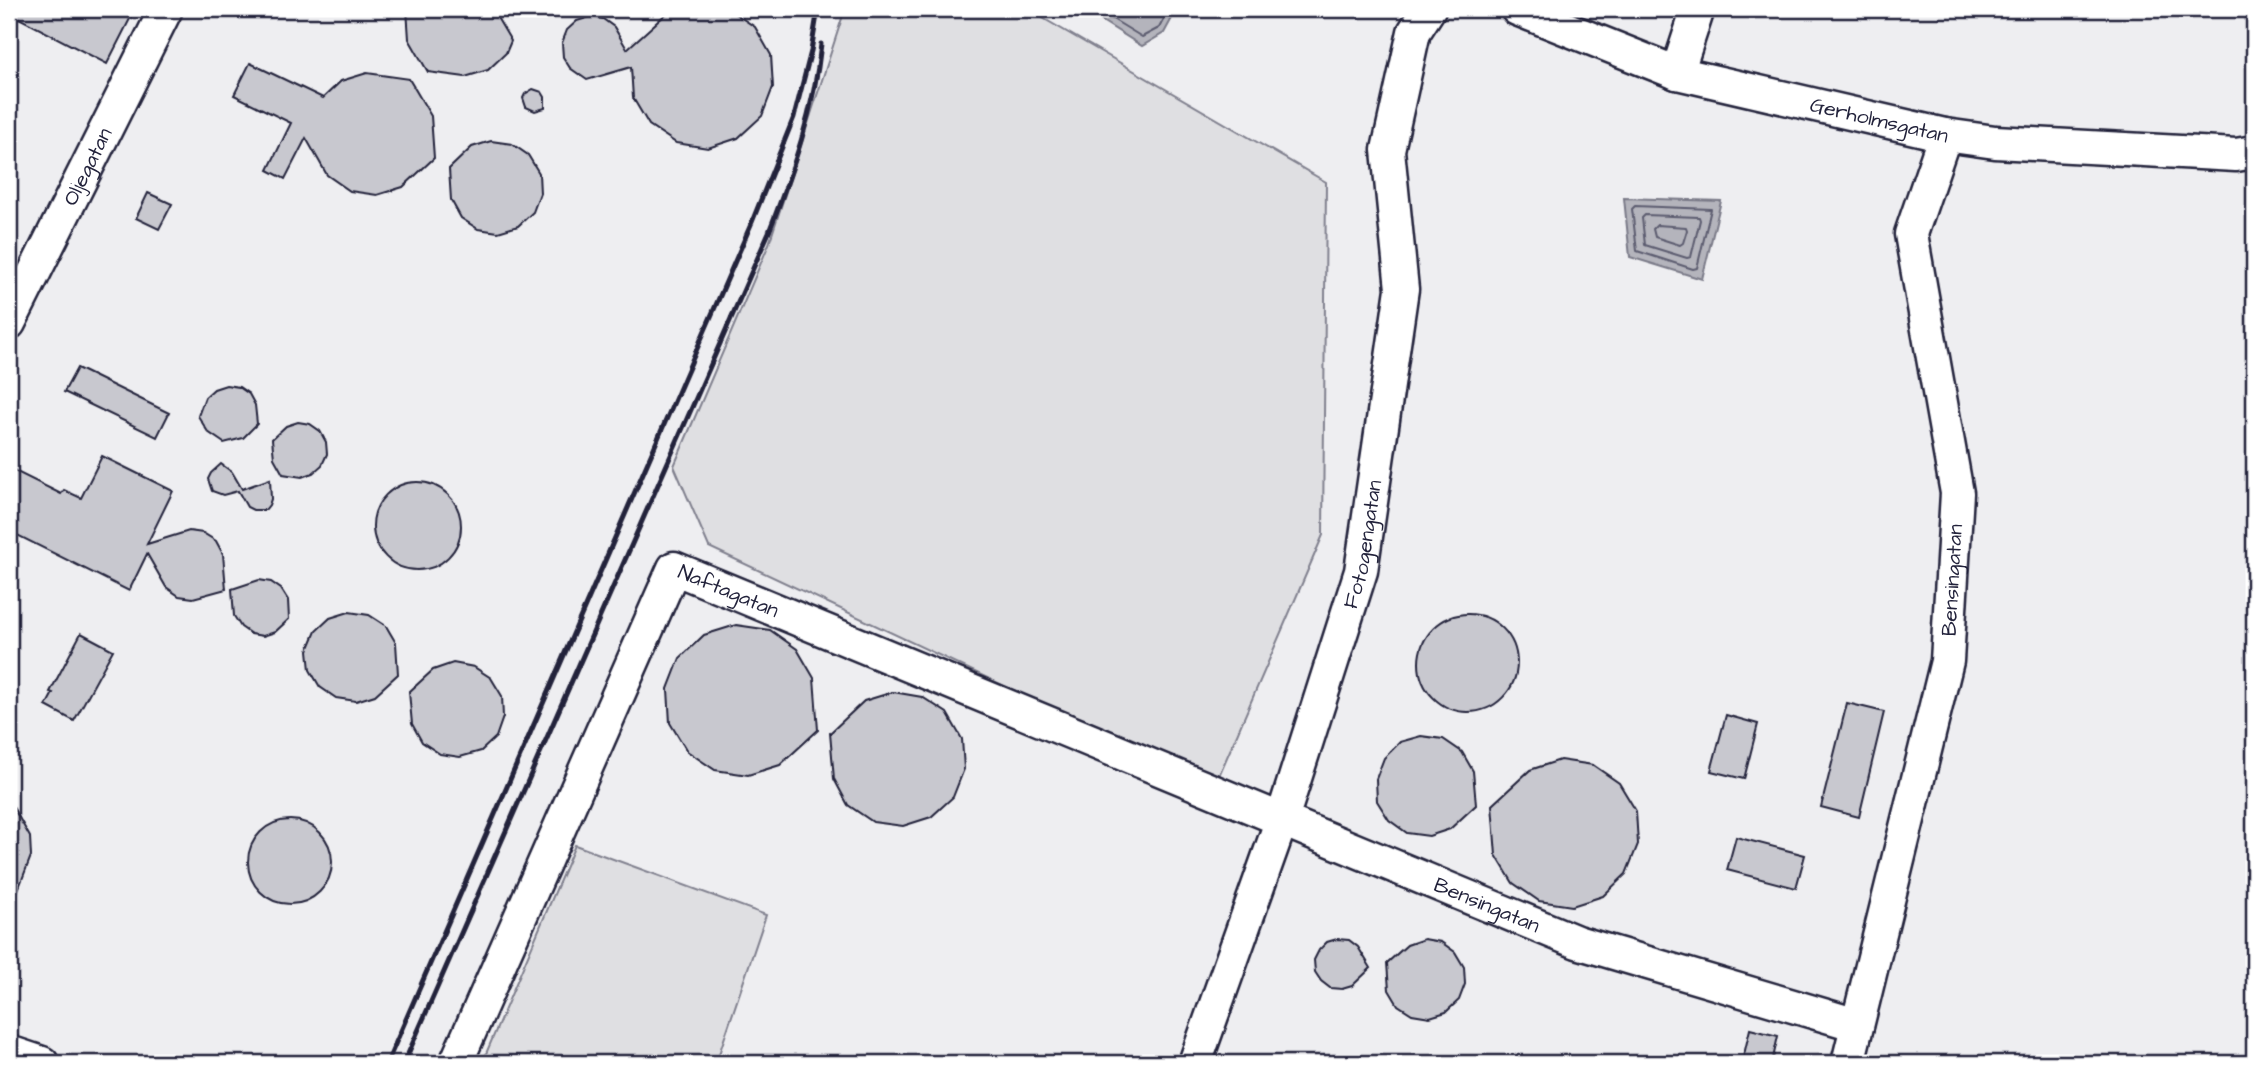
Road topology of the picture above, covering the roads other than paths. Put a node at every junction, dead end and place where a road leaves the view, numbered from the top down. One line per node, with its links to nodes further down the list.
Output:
1 (166, 9): 8 (lane, Oljegatan)
2 (1429, 9): 9 (lane, Fotogengatan)
3 (1517, 9): 5 (lane, Gerholmsgatan)
4 (1698, 9): 5 (lane)
5 (1677, 73): 6 (lane, Gerholmsgatan)
6 (1945, 135): 7 (lane, Gerholmsgatan); 10 (lane, Bensingatan)
7 (2254, 152)
8 (9, 323)
9 (1282, 819): 10 (lane, Bensingatan); 13 (lane, Naftagatan); 14 (lane, Fotogengatan)
10 (1857, 1025): 15 (lane, Bensingatan)
11 (9, 1052): 12 (lane)
12 (42, 1063)
13 (456, 1063)
14 (1195, 1063)
15 (1848, 1063)

